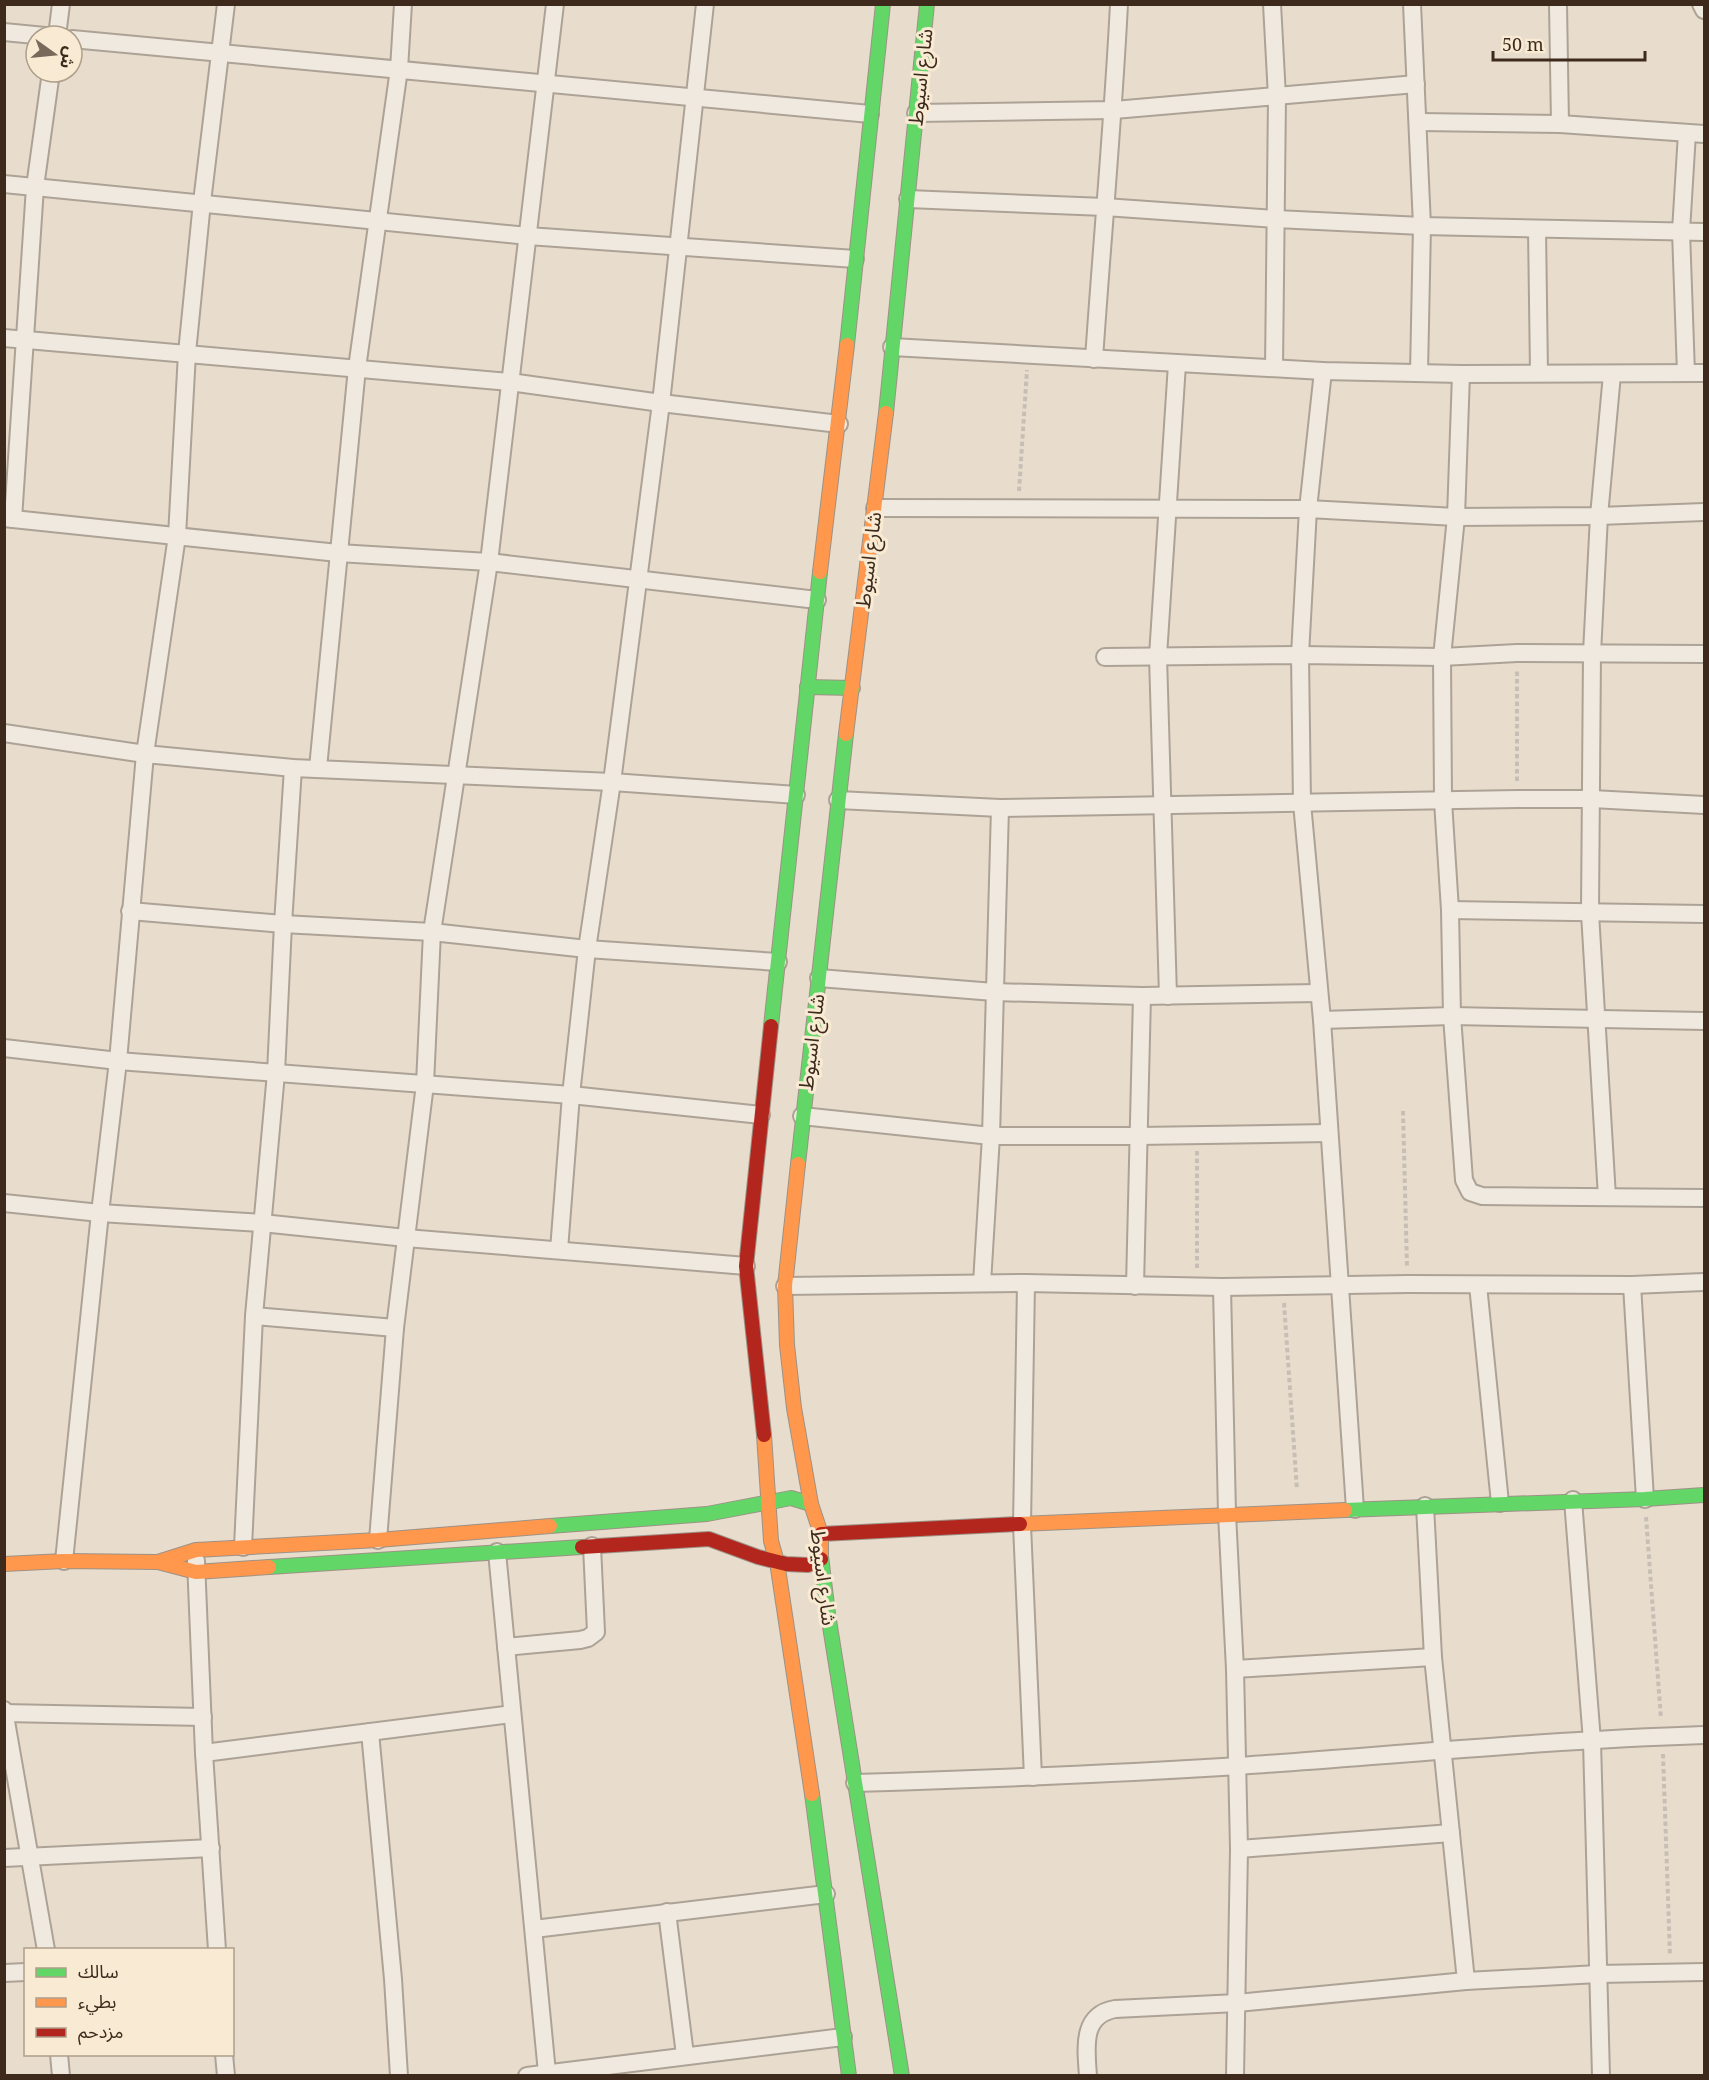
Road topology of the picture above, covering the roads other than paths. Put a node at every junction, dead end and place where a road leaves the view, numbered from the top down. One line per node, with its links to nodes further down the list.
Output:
1 (61, 4): 14 (street)
2 (226, 4): 18 (street)
3 (404, 4): 19 (street)
4 (555, 4): 20 (street)
5 (705, 4): 23 (street)
6 (883, 4): 27 (street)
7 (927, 4): 26 (street, شارع اسيوط)
8 (1119, 4): 25 (street)
9 (1272, 4): 24 (street)
10 (1412, 4): 22 (street)
11 (1557, 4): 29 (street)
12 (1701, 4): 13 (street)
13 (1704, 10)
14 (58, 24)
15 (4, 32): 16 (street)
16 (24, 34)
17 (84, 40): 18 (street)
18 (220, 54): 19 (street); 35 (street)
19 (399, 69): 20 (street); 38 (street)
20 (545, 83): 23 (street); 43 (street)
21 (49, 84): 33 (street)
22 (1416, 84): 24 (street); 28 (street)
23 (694, 98): 27 (street); 44 (street)
24 (1277, 98): 25 (street); 37 (street)
25 (1114, 110): 26 (street); 36 (street)
26 (916, 113): 34 (street, شارع اسيوط)
27 (870, 114): 45 (street)
28 (1419, 122): 29 (street); 39 (street)
29 (1560, 124): 30 (street)
30 (1687, 133): 31 (street); 41 (street)
31 (1704, 134)
32 (4, 184): 33 (street)
33 (35, 187): 35 (street); 47 (street)
34 (908, 199): 36 (street); 48 (street, شارع اسيوط)
35 (202, 202): 38 (street); 49 (street)
36 (1105, 207): 37 (street); 50 (street)
37 (1276, 219): 39 (street); 53 (street)
38 (377, 220): 43 (street); 52 (street)
39 (1422, 226): 40 (street); 55 (street)
40 (1538, 229): 41 (street); 56 (street)
41 (1682, 231): 42 (street); 57 (street)
42 (1704, 232)
43 (528, 236): 44 (street); 61 (street)
44 (678, 246): 45 (street); 62 (street)
45 (855, 259): 63 (street)
46 (4, 338): 47 (street)
47 (24, 341): 49 (street); 70 (street)
48 (892, 347): 50 (street); 64 (street, شارع اسيوط)
49 (187, 353): 52 (street); 71 (street)
50 (1094, 359): 51 (street)
51 (1177, 364): 53 (street); 65 (street)
52 (357, 368): 61 (street); 72 (street)
53 (1274, 368): 54 (street)
54 (1323, 371): 55 (street); 66 (street)
55 (1419, 373): 59 (street)
56 (1539, 373): 59 (street); 60 (street)
57 (1686, 373): 58 (street); 60 (street)
58 (1704, 373)
59 (1461, 374): 69 (street)
60 (1612, 374): 68 (street)
61 (510, 382): 62 (street); 73 (street)
62 (661, 403): 63 (street); 74 (street)
63 (838, 424): 75 (street)
64 (875, 508): 65 (street); 83 (street, شارع اسيوط)
65 (1166, 508): 66 (street); 79 (street)
66 (1308, 509): 69 (street); 78 (street)
67 (1704, 512): 68 (street)
68 (1599, 516): 69 (street); 76 (street)
69 (1455, 517): 81 (street)
70 (9, 518): 71 (street)
71 (177, 536): 72 (street); 85 (street)
72 (338, 553): 73 (street); 87 (street)
73 (489, 562): 74 (street); 88 (street)
74 (639, 580): 75 (street); 89 (street)
75 (817, 600): 82 (street)
76 (1592, 653): 77 (street); 81 (street); 92 (street)
77 (1704, 654)
78 (1300, 655): 79 (street); 81 (street); 94 (street)
79 (1158, 656): 80 (street); 96 (street)
80 (1105, 657)
81 (1442, 657): 93 (street)
82 (807, 687): 83 (street); 90 (street)
83 (853, 688): 91 (street, شارع اسيوط)
84 (4, 733): 85 (street)
85 (145, 754): 86 (street); 99 (street)
86 (293, 768): 87 (street); 102 (street)
87 (318, 768): 88 (street)
88 (457, 774): 89 (street); 103 (street)
89 (612, 782): 90 (street); 104 (street)
90 (796, 795): 105 (street)
91 (838, 800): 97 (street); 106 (street, شارع اسيوط)
92 (1592, 800): 93 (street); 95 (street); 100 (street)
93 (1443, 801): 94 (street); 98 (street)
94 (1302, 802): 96 (street); 108 (street)
95 (1704, 805)
96 (1161, 806): 97 (street); 110 (street)
97 (1000, 808): 107 (street)
98 (1450, 910): 100 (street); 111 (street)
99 (130, 911): 102 (street); 116 (street)
100 (1590, 913): 101 (street); 112 (street)
101 (1704, 914)
102 (283, 924): 103 (street); 117 (street)
103 (432, 932): 104 (street); 118 (street)
104 (587, 949): 105 (street); 119 (street)
105 (777, 962): 120 (street)
106 (819, 978): 107 (street); 121 (street, شارع اسيوط)
107 (994, 992): 109 (street); 123 (street)
108 (1319, 993): 110 (street); 113 (street)
109 (1142, 996): 110 (street); 124 (street)
110 (1168, 996)
111 (1452, 1016): 112 (street); 113 (street); 125 (street)
112 (1596, 1019): 114 (street); 125 (street)
113 (1322, 1020): 122 (street)
114 (1704, 1021)
115 (4, 1048): 116 (street)
116 (118, 1061): 117 (street); 128 (street)
117 (276, 1074): 118 (street); 129 (street)
118 (425, 1084): 119 (street); 130 (street)
119 (571, 1095): 120 (street); 131 (street)
120 (761, 1115): 132 (street)
121 (802, 1116): 123 (street); 138 (street, شارع اسيوط)
122 (1329, 1133): 124 (street); 141 (street)
123 (991, 1136): 124 (street); 134 (street)
124 (1137, 1136): 139 (street)
125 (1607, 1197): 126 (street)
126 (1704, 1198)
127 (4, 1203): 128 (street)
128 (100, 1212): 129 (street); 163 (street)
129 (262, 1222): 130 (street); 142 (street)
130 (406, 1238): 131 (street); 143 (street)
131 (559, 1250): 132 (street)
132 (746, 1266): 147 (street)
133 (1704, 1282): 137 (street)
134 (982, 1283): 135 (street); 138 (street)
135 (1026, 1283): 139 (street); 154 (street)
136 (1478, 1285): 137 (street); 141 (street); 148 (street)
137 (1632, 1285): 145 (street)
138 (785, 1286): 149 (street, شارع اسيوط)
139 (1135, 1286): 140 (street)
140 (1222, 1287): 141 (street); 153 (street)
141 (1339, 1287): 151 (street)
142 (254, 1316): 143 (street); 159 (street)
143 (395, 1328): 157 (street)
144 (1704, 1495): 145 (street)
145 (1645, 1498): 146 (street)
146 (1573, 1500): 148 (street); 176 (street)
147 (768, 1503): 149 (street); 152 (street); 165 (street)
148 (1500, 1503): 150 (street)
149 (811, 1504): 155 (street, شارع اسيوط)
150 (1425, 1506): 151 (street); 169 (street)
151 (1355, 1509): 153 (street)
152 (707, 1514): 156 (street); 157 (street)
153 (1227, 1514): 154 (street); 170 (street)
154 (1022, 1525): 155 (street); 180 (street)
155 (821, 1534): 162 (street, شارع اسيوط)
156 (709, 1539): 158 (street); 165 (street)
157 (378, 1540): 159 (street)
158 (592, 1546): 161 (street); 168 (street)
159 (243, 1547): 160 (street)
160 (196, 1550): 164 (street); 167 (street)
161 (497, 1552): 167 (street); 168 (street)
162 (821, 1559): 165 (street); 181 (street, شارع اسيوط)
163 (64, 1562): 164 (street); 166 (street)
164 (158, 1562): 167 (street)
165 (777, 1562): 187 (street)
166 (4, 1564)
167 (196, 1572): 173 (street)
168 (506, 1647): 172 (street)
169 (1433, 1657): 170 (street); 177 (street)
170 (1235, 1669): 179 (street)
171 (5, 1712): 173 (street); 185 (street)
172 (512, 1714): 174 (street); 189 (street)
173 (202, 1717): 178 (street)
174 (370, 1732): 178 (street); 205 (street)
175 (1704, 1735): 176 (street)
176 (1592, 1740): 177 (street); 195 (street)
177 (1442, 1750): 179 (street); 182 (street)
178 (204, 1753): 183 (street)
179 (1237, 1766): 180 (street); 184 (street)
180 (1033, 1777): 181 (street)
181 (855, 1783): 208 (street, شارع اسيوط)
182 (1451, 1833): 184 (street); 196 (street)
183 (211, 1848): 185 (street); 191 (street)
184 (1239, 1849): 197 (street)
185 (29, 1857): 186 (street); 190 (street)
186 (4, 1858)
187 (826, 1894): 188 (street); 198 (street)
188 (667, 1912): 189 (street); 199 (street)
189 (534, 1929): 202 (street)
190 (46, 1948)
191 (217, 1948)
192 (24, 1972): 194 (street)
193 (1704, 1972): 195 (street)
194 (4, 1973)
195 (1598, 1974): 196 (street); 211 (street)
196 (1466, 1981): 197 (street)
197 (1237, 2003): 209 (street); 210 (street)
198 (843, 2037): 199 (street); 207 (street)
199 (685, 2055): 202 (street)
200 (59, 2056): 203 (street)
201 (224, 2056): 204 (street)
202 (547, 2073): 206 (street)
203 (61, 2076)
204 (226, 2076)
205 (399, 2076)
206 (526, 2076)
207 (849, 2076)
208 (902, 2076)
209 (1088, 2076)
210 (1235, 2076)
211 (1601, 2076)

